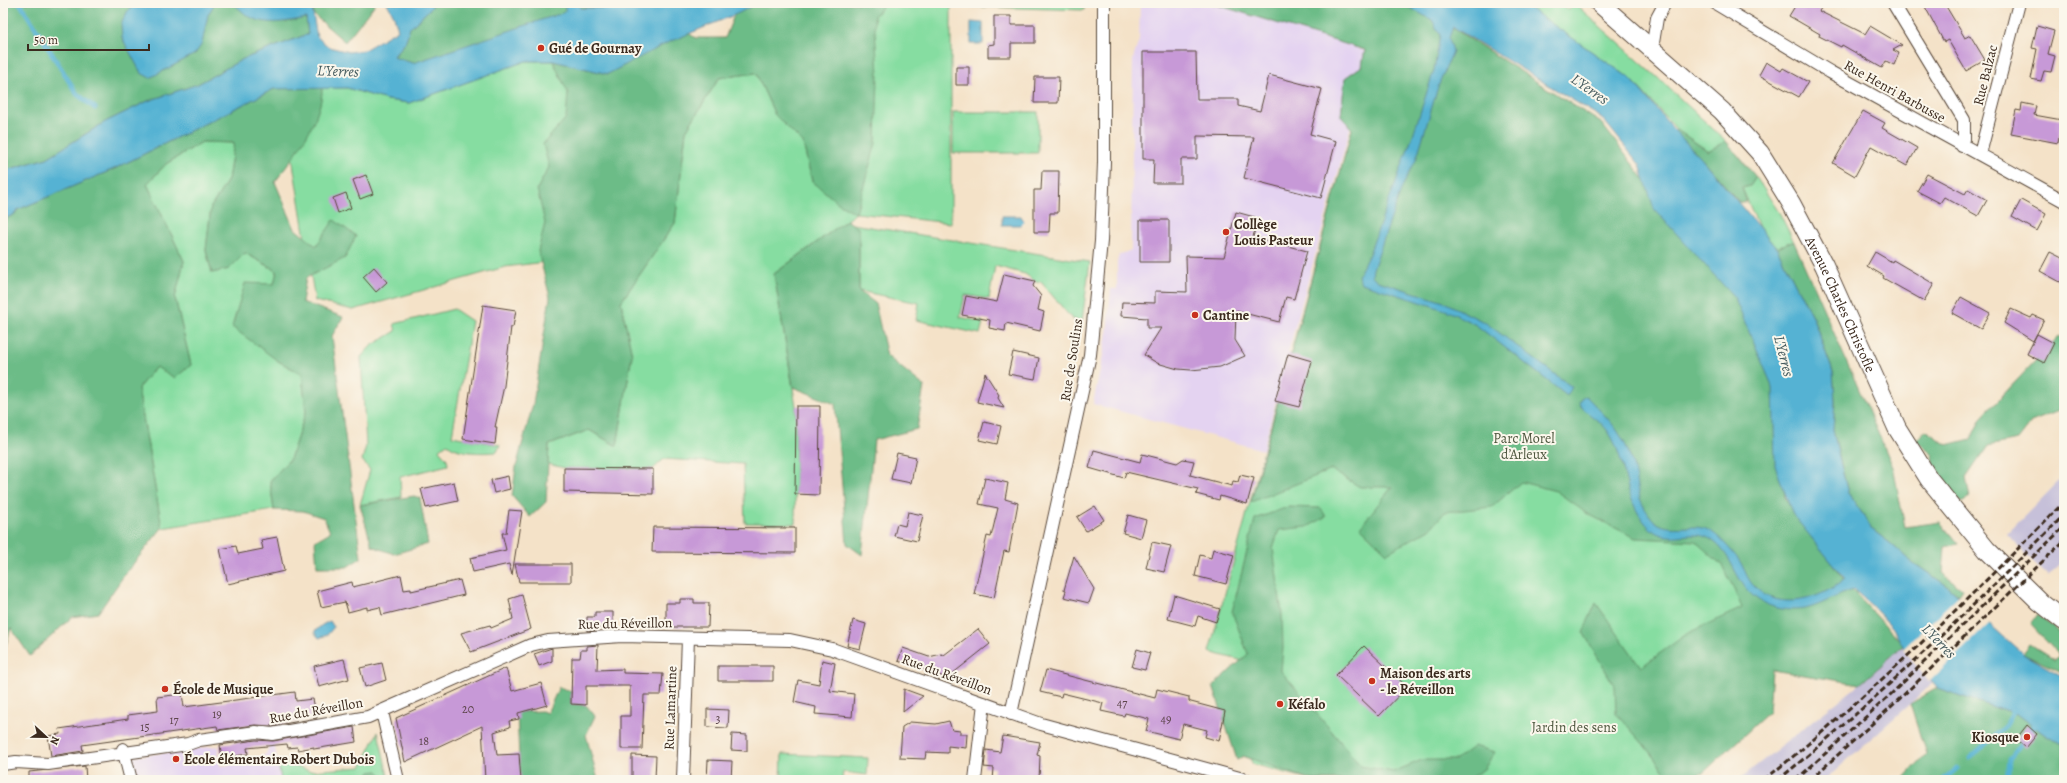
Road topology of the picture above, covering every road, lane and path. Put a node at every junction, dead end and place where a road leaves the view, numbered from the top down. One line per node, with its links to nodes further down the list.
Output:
1 (1104, 3): 15 (street, Rue de Soulins)
2 (1599, 3): 7 (main road, Avenue Charles Christofle)
3 (1665, 3): 7 (street)
4 (1715, 3): 8 (street, Rue Henri Barbusse)
5 (1893, 3): 8 (street)
6 (2019, 3): 9 (street, Rue Balzac)
7 (1652, 49): 11 (main road, Avenue Charles Christofle)
8 (1962, 146): 9 (street, Rue Henri Barbusse)
9 (1980, 154): 10 (street, Rue Henri Barbusse)
10 (2064, 201)
11 (2064, 621)
12 (688, 638): 13 (street, Rue du Réveillon); 14 (street, Rue du Réveillon); 20 (street, Rue Lamartine)
13 (984, 703): 15 (street, Rue du Réveillon); 21 (street)
14 (382, 712): 16 (street, Rue du Réveillon); 19 (street)
15 (1011, 714): 22 (street, Rue du Réveillon)
16 (123, 751): 17 (street, Rue du Réveillon); 18 (street)
17 (3, 764)
18 (131, 780)
19 (398, 780)
20 (683, 780)
21 (975, 780)
22 (1247, 780)

